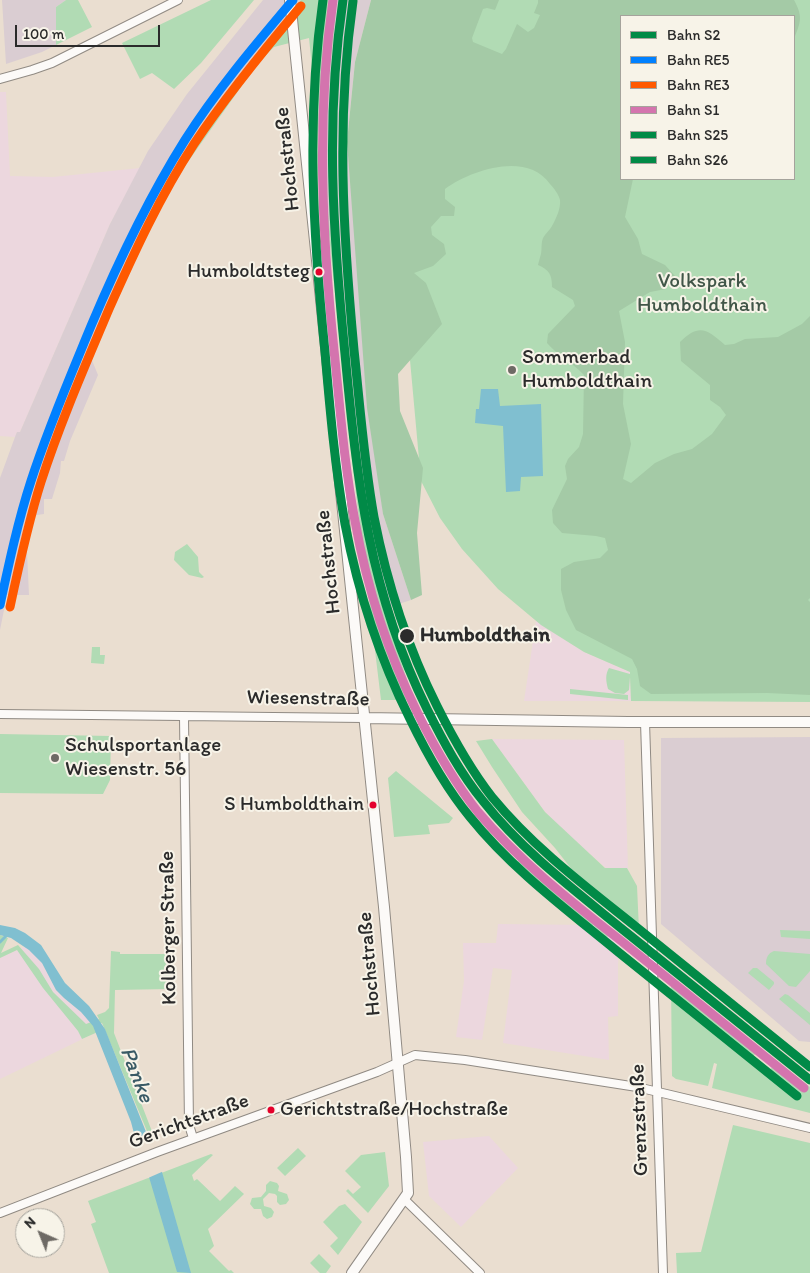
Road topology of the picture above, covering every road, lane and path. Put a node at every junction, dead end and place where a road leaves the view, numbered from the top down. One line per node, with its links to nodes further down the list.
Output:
1 (178, 0): 3 (street)
2 (290, 0): 6 (street, Hochstraße)
3 (0, 79)
4 (0, 714): 5 (street, Wiesenstraße)
5 (184, 717): 6 (street, Wiesenstraße); 12 (street, Kolberger Straße)
6 (364, 718): 7 (street, Wiesenstraße); 9 (street, Hochstraße)
7 (645, 722): 8 (street, Wiesenstraße); 10 (street, Grenzstraße)
8 (810, 722)
9 (398, 1062): 10 (street, Gerichtstraße); 12 (street, Gerichtstraße); 13 (street, Hochstraße)
10 (657, 1091): 11 (street, Gerichtstraße); 17 (street, Grenzstraße)
11 (810, 1128)
12 (193, 1138): 14 (street, Gerichtstraße)
13 (404, 1199): 15 (street); 16 (street)
14 (0, 1213)
15 (352, 1273)
16 (480, 1273)
17 (663, 1273)

